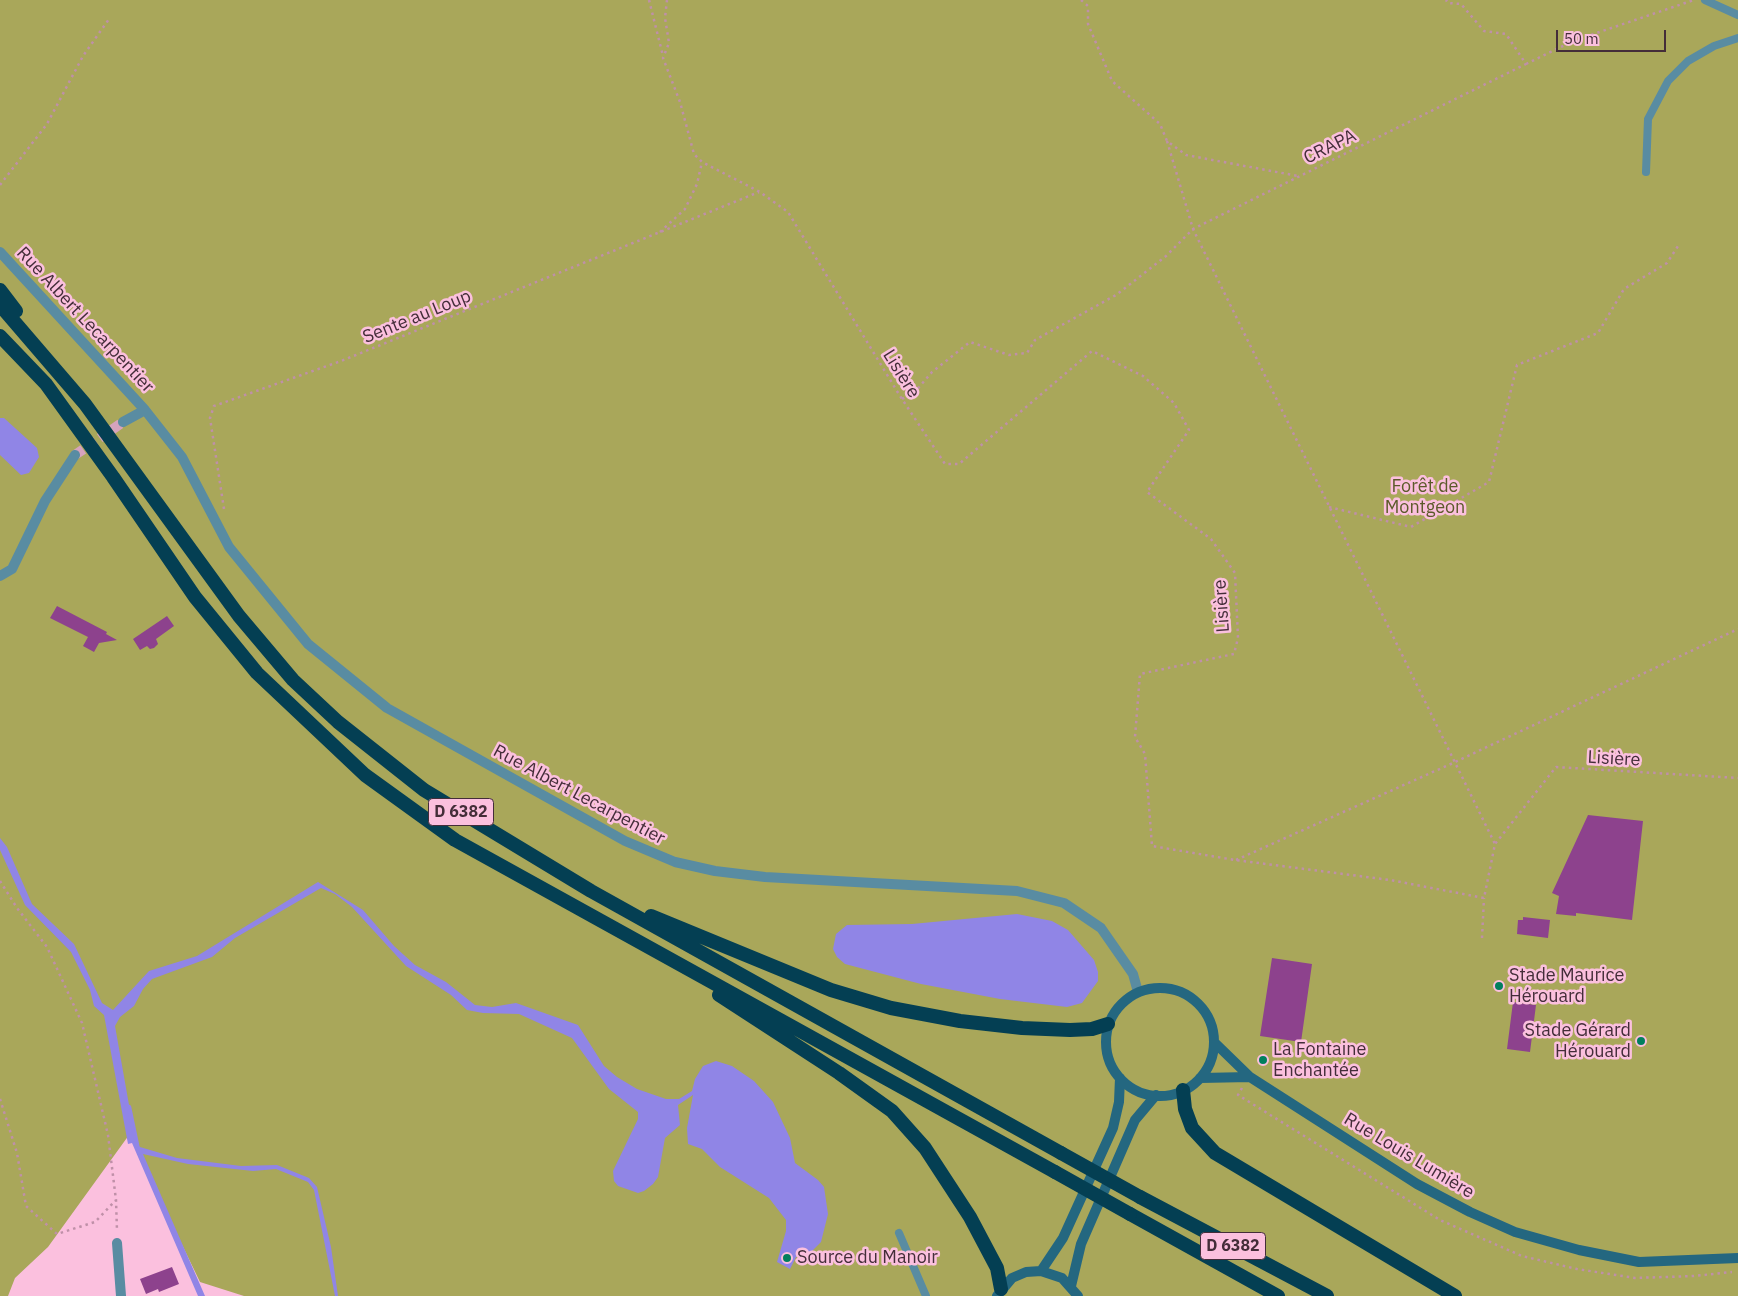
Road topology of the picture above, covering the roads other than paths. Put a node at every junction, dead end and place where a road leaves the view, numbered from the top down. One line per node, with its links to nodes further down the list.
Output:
1 (1705, 0): 2 (lane)
2 (1738, 15)
3 (1738, 38): 4 (lane)
4 (1646, 172)
5 (0, 252): 10 (street, Rue Albert Lecarpentier)
6 (0, 290): 9 (highway)
7 (0, 306): 9 (highway, D 6382)
8 (0, 336): 15 (highway, D 6382)
9 (85, 404): 14 (highway, D 6382)
10 (146, 410): 11 (street, Rue Albert Lecarpentier); 16 (street, Rue Albert Lecarpentier)
11 (123, 422)
12 (76, 455): 13 (street)
13 (0, 576)
14 (591, 891): 17 (highway); 34 (highway, D 6382, bridge)
15 (617, 929): 29 (highway); 33 (highway, D 6382, bridge)
16 (1138, 992): 17 (main road); 18 (main road)
17 (1108, 1024): 20 (main road)
18 (1214, 1042): 19 (main road, Rue Louis Lumière); 21 (main road)
19 (1250, 1077): 21 (main road); 26 (main road, Rue Louis Lumière)
20 (1120, 1078): 23 (main road); 27 (main road)
21 (1200, 1078): 22 (main road)
22 (1183, 1090): 23 (main road); 35 (highway)
23 (1156, 1095): 28 (main road)
24 (899, 1233): 31 (lane)
25 (117, 1243): 30 (street)
26 (1738, 1258)
27 (1041, 1271): 28 (main road); 29 (main road)
28 (1071, 1286): 32 (main road)
29 (999, 1292)
30 (121, 1296)
31 (926, 1296)
32 (1078, 1296)
33 (1278, 1296)
34 (1327, 1296)
35 (1455, 1296)

